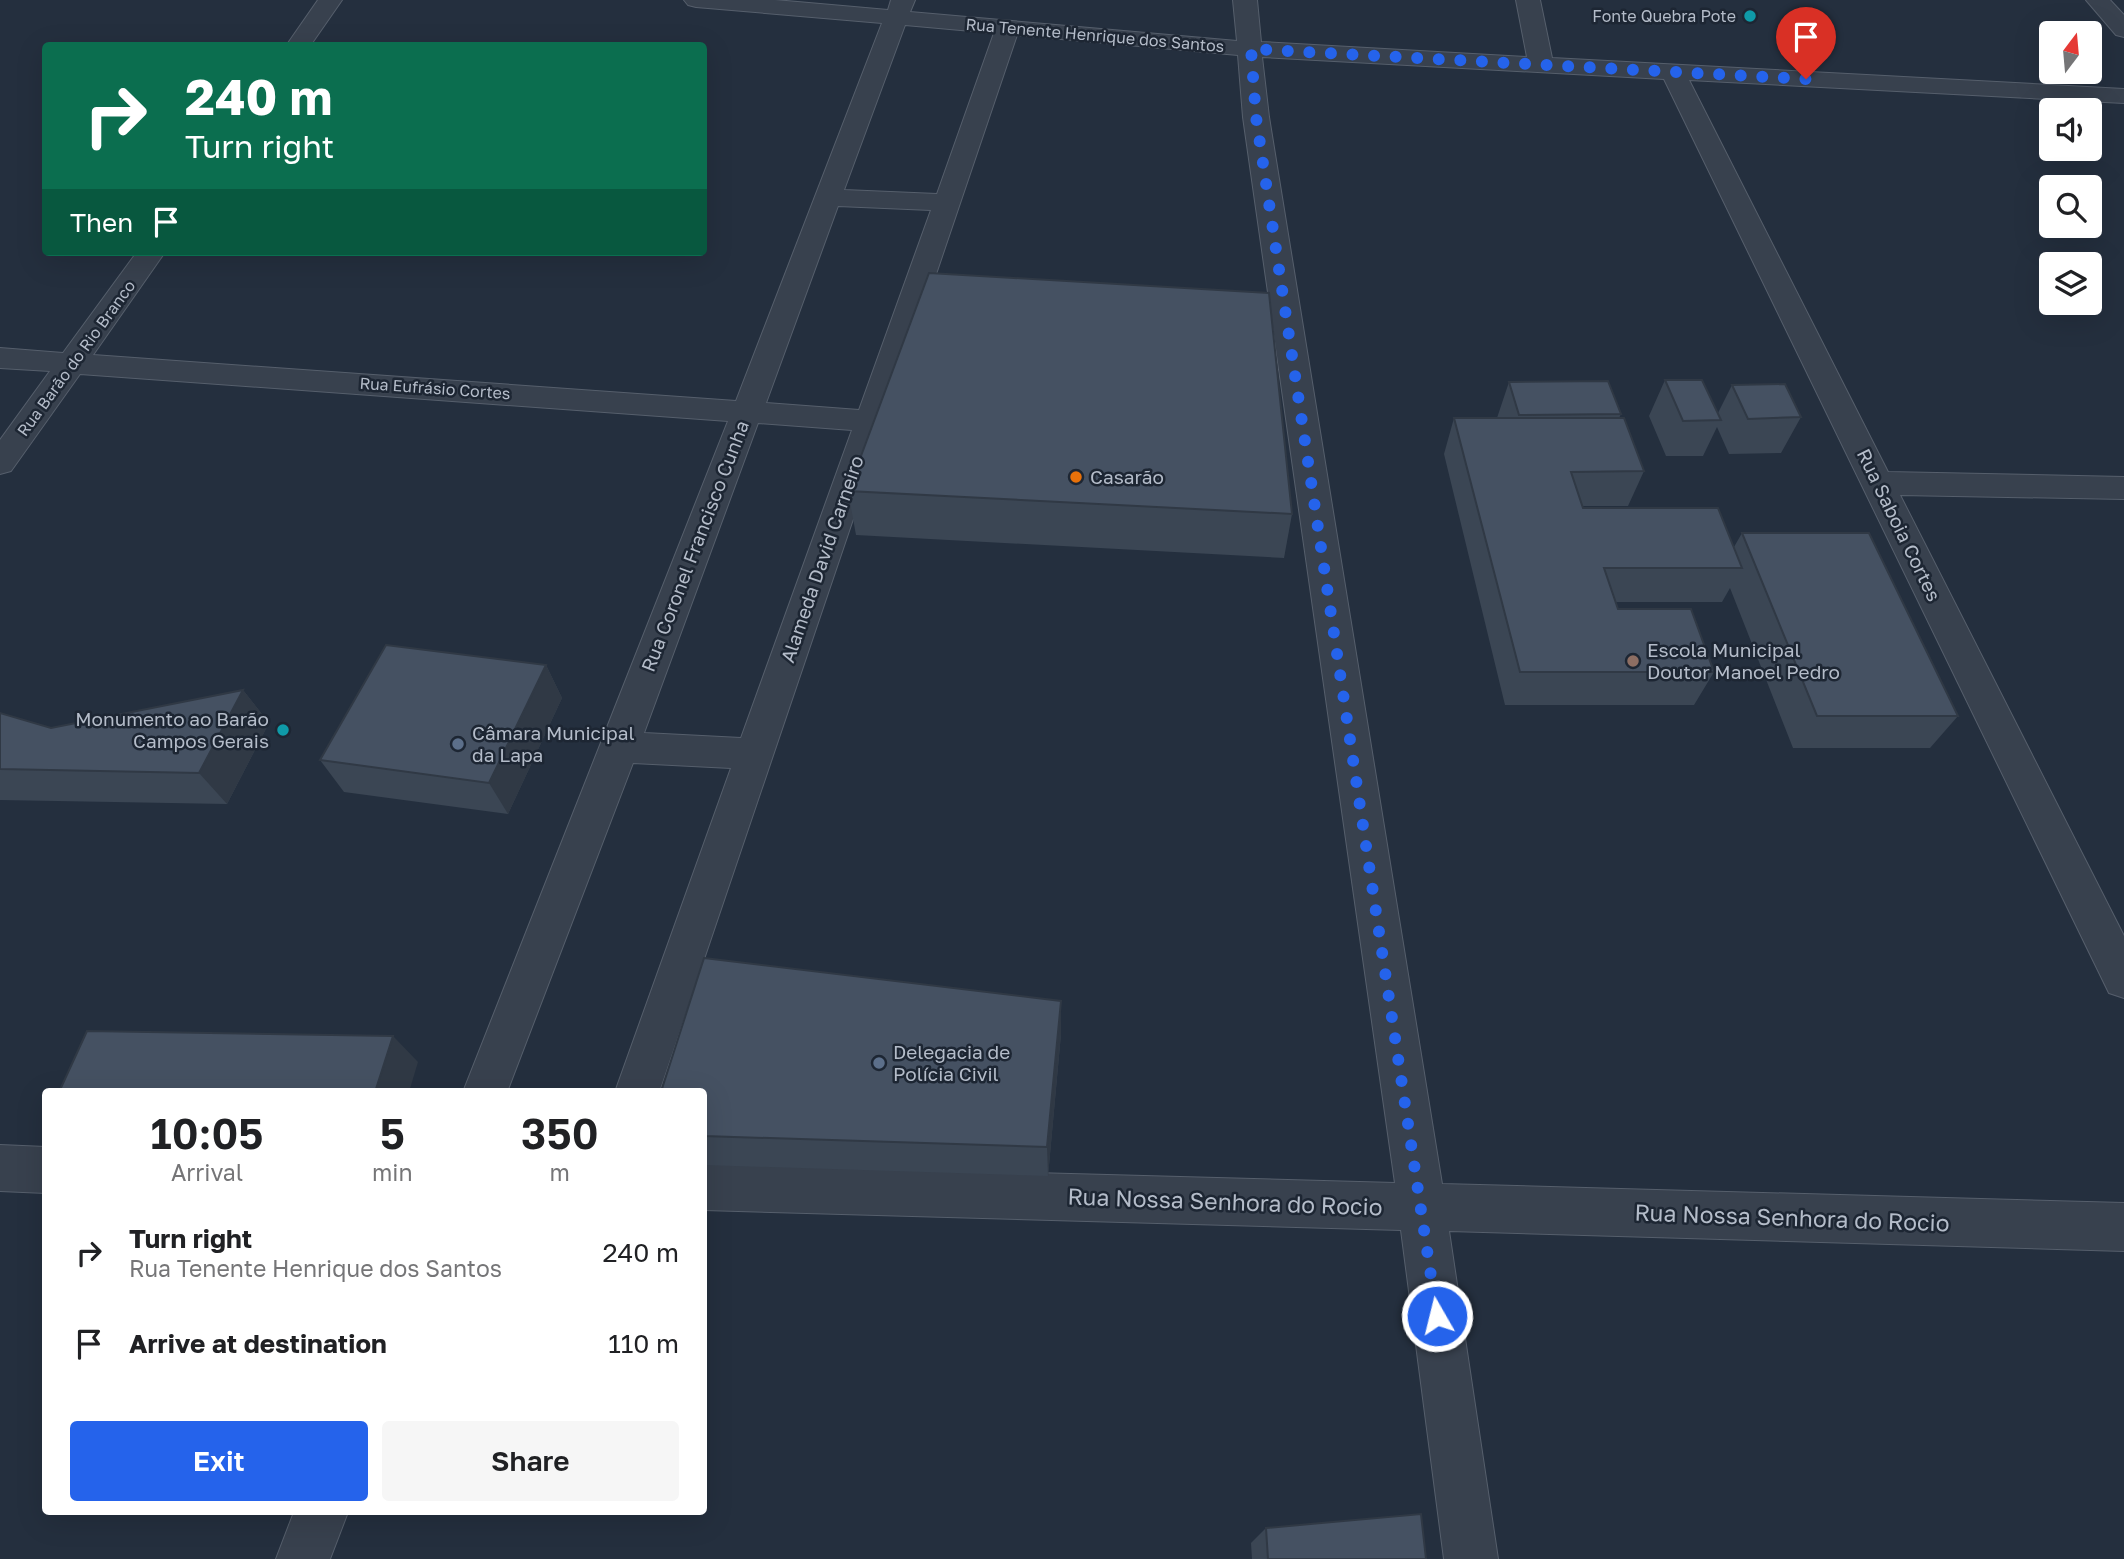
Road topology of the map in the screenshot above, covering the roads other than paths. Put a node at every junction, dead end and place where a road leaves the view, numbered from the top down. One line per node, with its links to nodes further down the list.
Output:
1 (330, 0): 9 (street)
2 (696, 0): 6 (street, Rua Tenente Henrique dos Santos)
3 (1245, 0): 10 (street)
4 (1528, 0): 11 (street)
5 (2098, 0): 8 (street)
6 (900, 9): 7 (street, Rua Tenente Henrique dos Santos); 14 (street, Rua Coronel Francisco Cunha)
7 (1008, 27): 10 (street, Rua Tenente Henrique dos Santos); 15 (street, Alameda David Carneiro)
8 (2124, 30)
9 (301, 42)
10 (1251, 49): 11 (street, Rua Tenente Henrique dos Santos); 32 (street)
11 (1541, 64): 12 (street, Rua Tenente Henrique dos Santos)
12 (1673, 72): 13 (street, Rua Tenente Henrique dos Santos); 22 (street, Rua Saboia Cortes)
13 (2124, 96)
14 (828, 198): 15 (street); 19 (street, Rua Coronel Francisco Cunha)
15 (947, 202): 20 (street, Alameda David Carneiro)
16 (149, 256): 18 (street, Rua Barão do Rio Branco)
17 (0, 358): 18 (street, Rua Eufrásio Cortes)
18 (74, 362): 19 (street, Rua Eufrásio Cortes); 21 (street, Rua Barão do Rio Branco)
19 (747, 410): 20 (street, Rua Eufrásio Cortes); 24 (street, Rua Coronel Francisco Cunha)
20 (871, 421): 25 (street, Alameda David Carneiro)
21 (0, 463)
22 (1877, 483): 23 (street); 26 (street, Rua Saboia Cortes)
23 (2124, 488)
24 (620, 747): 25 (street); 27 (street, Rua Coronel Francisco Cunha)
25 (754, 754): 28 (street, Alameda David Carneiro)
26 (2124, 979)
27 (487, 1088)
28 (638, 1088)
29 (0, 1168): 30 (street)
30 (42, 1170)
31 (707, 1187): 32 (street, Rua Nossa Senhora do Rocio)
32 (1422, 1208): 33 (street, Rua Nossa Senhora do Rocio); 36 (street)
33 (2124, 1227)
34 (320, 1515): 35 (street)
35 (303, 1559)
36 (1471, 1559)

